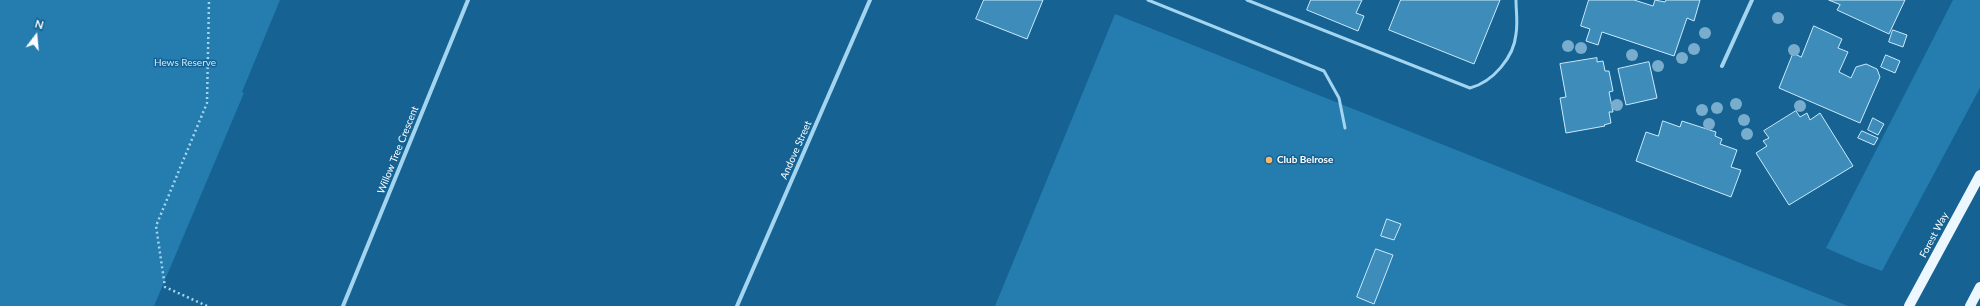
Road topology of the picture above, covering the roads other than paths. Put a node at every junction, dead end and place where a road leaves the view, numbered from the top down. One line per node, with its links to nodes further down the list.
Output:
1 (468, 0): 11 (street, Willow Tree Crescent)
2 (870, 0): 12 (street, Andove Street)
3 (1148, 0): 8 (lane)
4 (1247, 0): 5 (lane)
5 (1516, 0)
6 (1752, 0): 7 (street)
7 (1722, 66)
8 (1345, 128)
9 (1980, 174): 13 (main road, Forest Way)
10 (1980, 287): 14 (main road)
11 (343, 306)
12 (737, 306)
13 (1909, 306)
14 (1970, 306)

